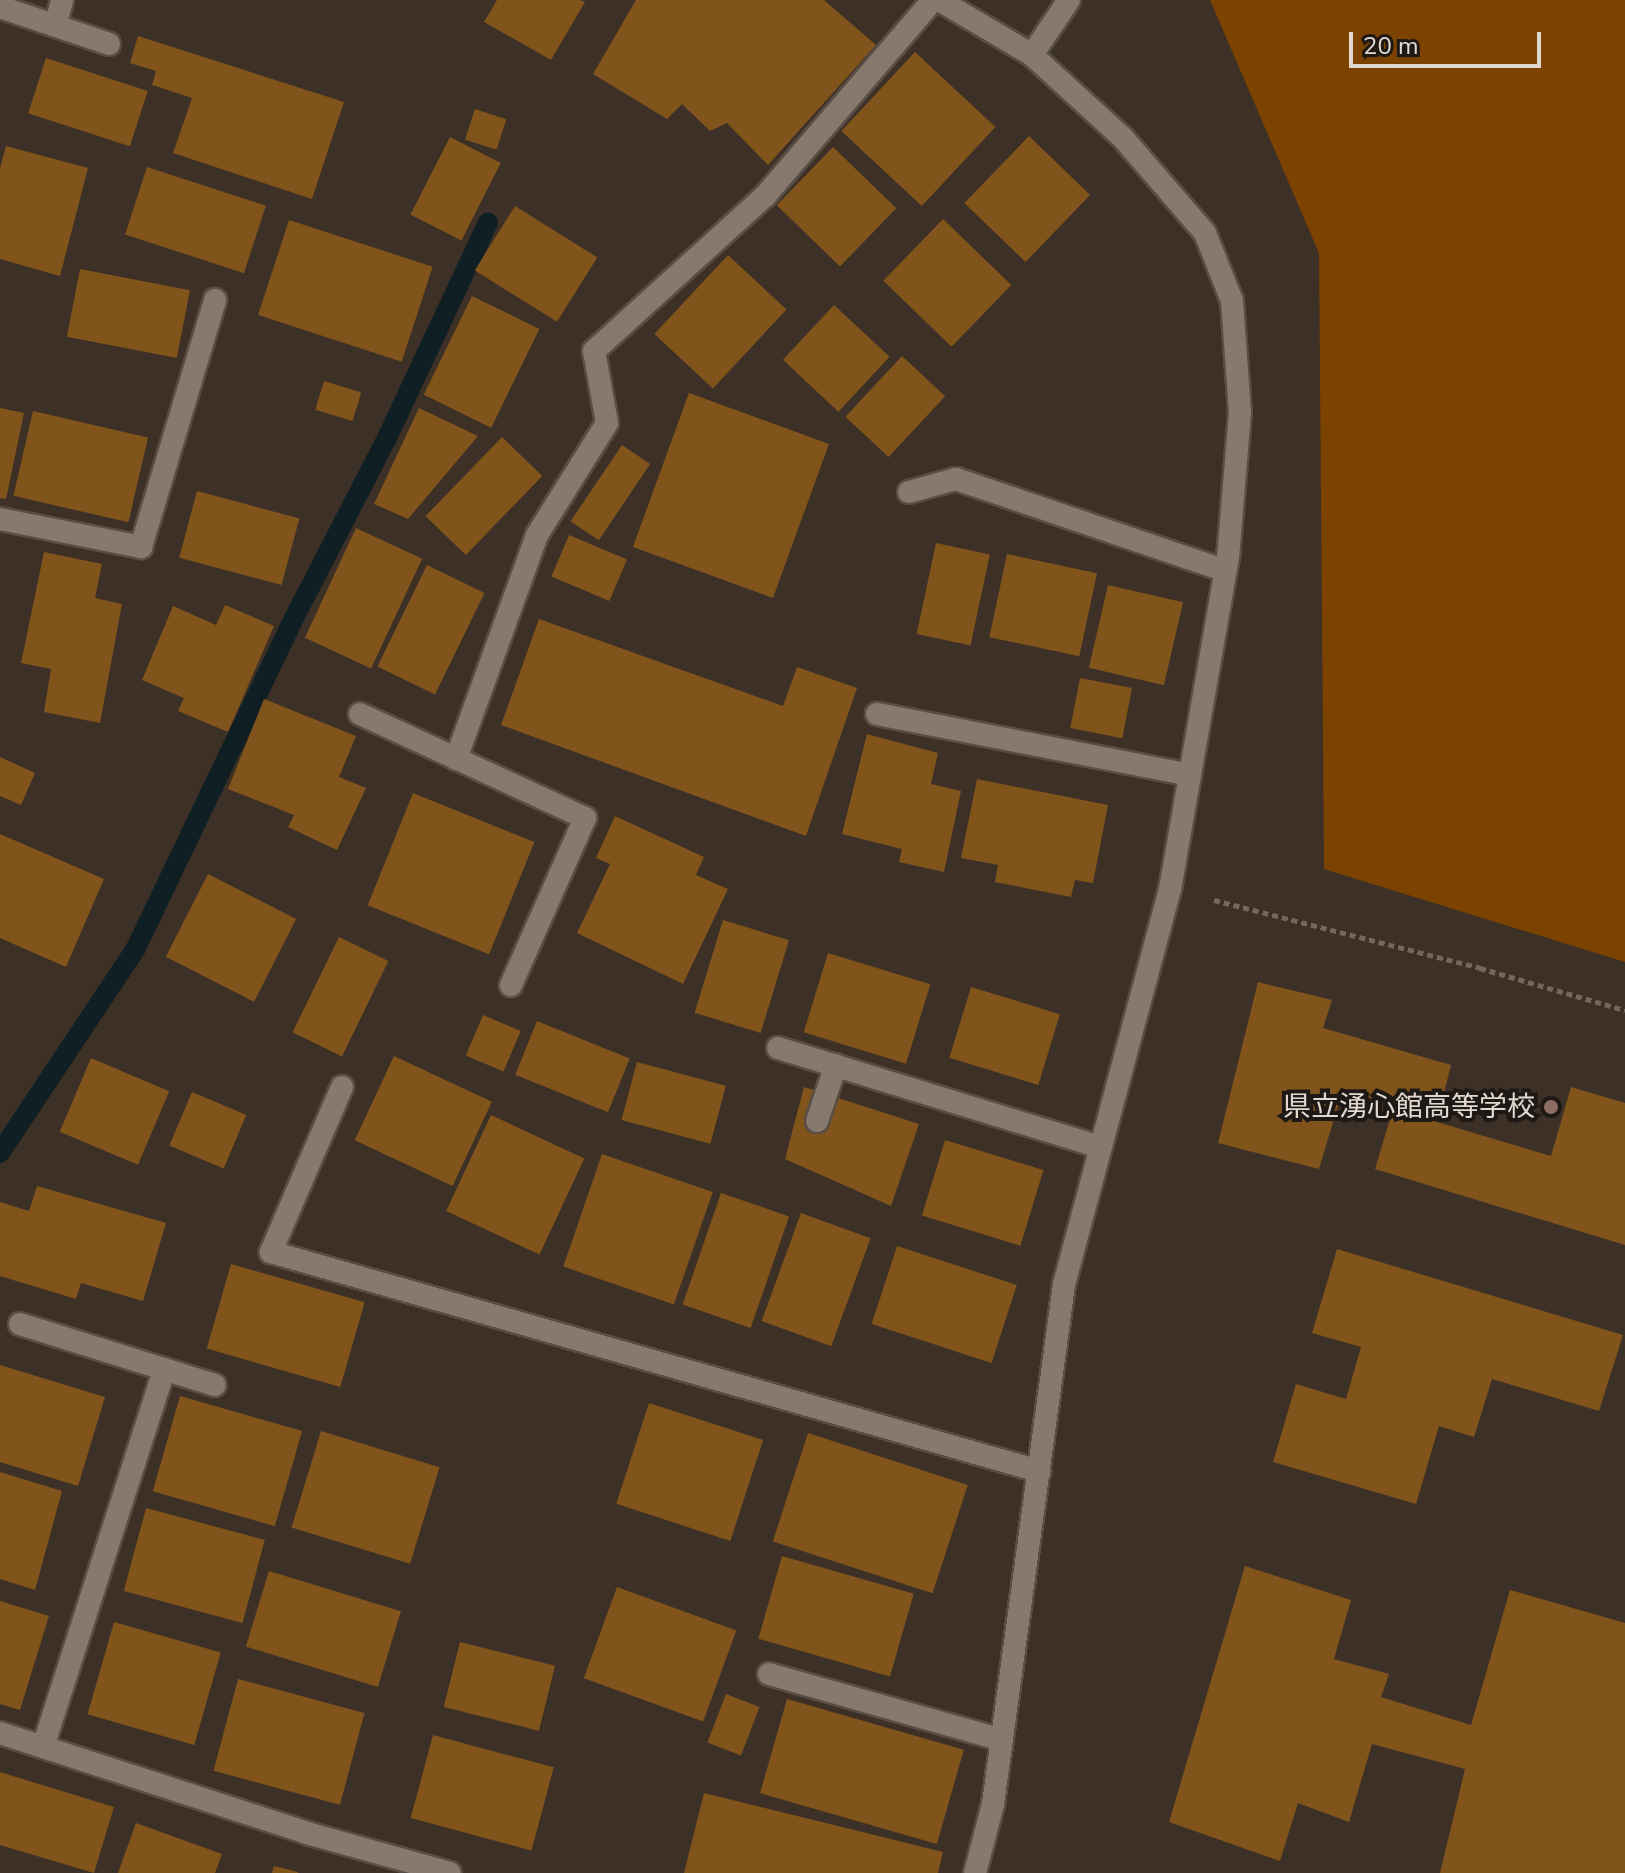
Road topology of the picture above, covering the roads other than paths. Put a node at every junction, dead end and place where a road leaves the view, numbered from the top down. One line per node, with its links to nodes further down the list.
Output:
1 (62, 0): 5 (street)
2 (936, 0): 7 (street); 14 (street)
3 (1069, 0): 7 (street)
4 (0, 7): 5 (street)
5 (56, 23): 6 (street)
6 (109, 44)
7 (1032, 55): 11 (street)
8 (215, 300): 10 (street)
9 (909, 492): 11 (street)
10 (0, 519)
11 (1226, 571): 15 (street)
12 (360, 714): 14 (street)
13 (877, 714): 15 (street)
14 (456, 759): 16 (street)
15 (1190, 775): 21 (street)
16 (511, 985)
17 (778, 1048): 18 (street)
18 (836, 1065): 20 (street); 21 (street)
19 (342, 1087): 25 (street)
20 (817, 1121)
21 (1100, 1147): 25 (street)
22 (20, 1324): 23 (street)
23 (164, 1369): 24 (street); 29 (street)
24 (215, 1385)
25 (1039, 1471): 28 (street)
26 (769, 1674): 28 (street)
27 (0, 1733): 29 (street)
28 (1002, 1740): 31 (street)
29 (43, 1747): 30 (street)
30 (450, 1873)
31 (975, 1873)

